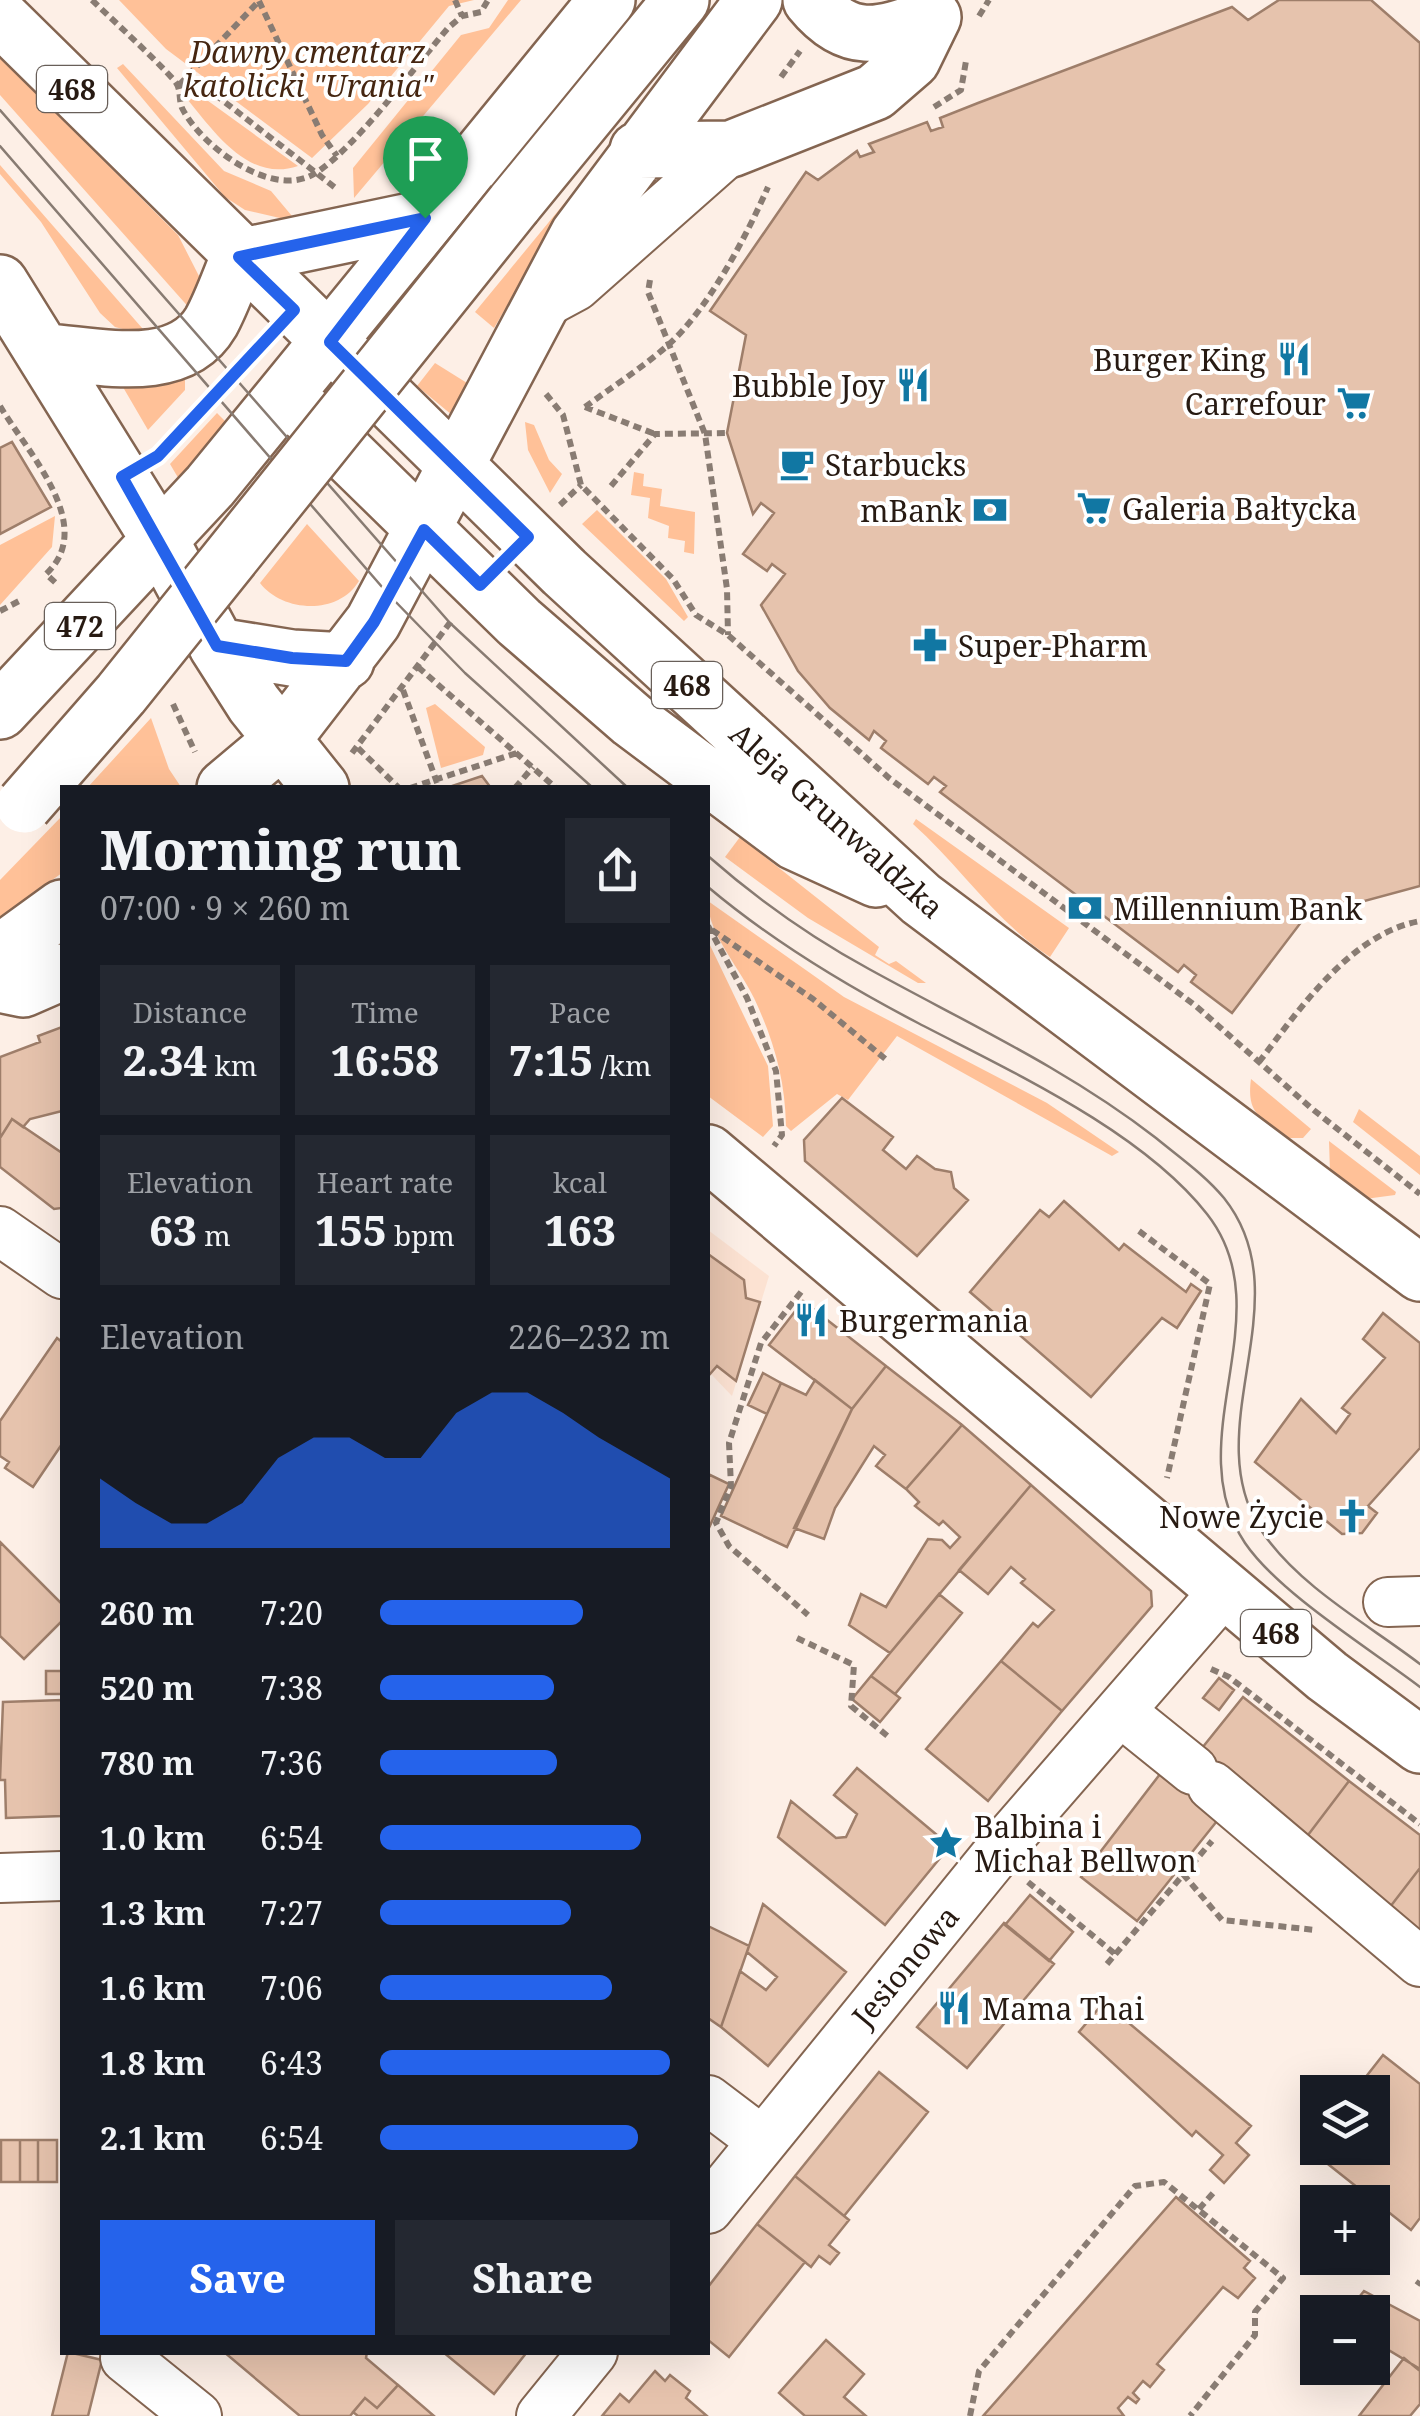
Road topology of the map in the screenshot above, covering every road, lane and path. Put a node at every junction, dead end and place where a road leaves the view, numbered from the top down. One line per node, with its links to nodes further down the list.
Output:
1 (92, 0): 12 (path)
2 (455, 0): 10 (path)
3 (488, 0): 10 (path)
4 (607, 0): 17 (main road)
5 (680, 0): 61 (main road, bridge)
6 (754, 0): 13 (main road)
7 (811, 0): 9 (main road)
8 (259, 1): 12 (path); 14 (path)
9 (938, 8): 15 (main road)
10 (462, 16): 14 (path)
11 (0, 17): 18 (main road, Aleja Grunwaldzka / 468)
12 (179, 84): 16 (path); 16 (path)
13 (638, 150): 15 (main road); 20 (main road)
14 (337, 156): 16 (path)
15 (753, 160): 20 (street); 22 (path)
16 (318, 172)
17 (425, 218): 18 (main road); 21 (main road)
18 (239, 257): 21 (main road, Aleja Grunwaldzka / 468); 23 (main road)
19 (0, 283): 23 (main road)
20 (537, 307): 30 (main road)
21 (330, 342): 24 (main road); 30 (main road, Aleja Grunwaldzka / 468)
22 (669, 344): 28 (path); 29 (path)
23 (45, 352): 31 (main road)
24 (265, 380): 31 (path); 35 (main road); 37 (main road)
25 (0, 406): 34 (path)
26 (554, 407): 32 (path)
27 (727, 433): 29 (path)
28 (656, 434): 29 (path); 33 (path)
29 (705, 434): 42 (path)
30 (456, 466): 35 (main road); 36 (main road, Aleja Grunwaldzka / 468)
31 (122, 477): 34 (path); 37 (main road)
32 (581, 485): 36 (path); 42 (path)
33 (611, 486)
34 (61, 508): 38 (path)
35 (424, 530): 39 (main road); 44 (main road)
36 (528, 537): 62 (main road, Aleja Grunwaldzka / 468)
37 (161, 542): 43 (main road); 47 (main road, 472)
38 (46, 574)
39 (480, 585): 45 (path); 62 (main road)
40 (22, 600): 41 (path)
41 (0, 611)
42 (728, 636): 71 (path)
43 (217, 646): 44 (main road); 48 (main road)
44 (346, 661): 48 (main road)
45 (418, 667): 46 (path); 50 (path)
46 (402, 690): 49 (path); 52 (path)
47 (0, 710)
48 (282, 740): 53 (main road); 54 (main road)
49 (358, 748): 55 (path); 56 (path)
50 (517, 753): 51 (path); 52 (path)
51 (534, 767): 59 (path); 60 (path)
52 (436, 778): 57 (path); 58 (path)
53 (229, 785)
54 (319, 785)
55 (321, 785)
56 (396, 785)
57 (418, 785)
58 (437, 785)
59 (519, 785)
60 (553, 785)
61 (12, 818)
62 (921, 899): 77 (main road, Aleja Grunwaldzka / 468)
63 (60, 909): 67 (main road)
64 (1420, 921): 71 (path)
65 (710, 927): 70 (path)
66 (710, 930): 72 (path)
67 (0, 953)
68 (60, 973): 69 (main road)
69 (0, 984)
70 (889, 1062)
71 (1259, 1062): 73 (path)
72 (733, 1146): 80 (main road, 468)
73 (1420, 1194)
74 (1139, 1231): 79 (path)
75 (0, 1232): 76 (street)
76 (60, 1273)
77 (1420, 1273)
78 (801, 1292): 81 (path)
79 (1167, 1478)
80 (1226, 1590): 84 (street, Jesionowa); 86 (main road, 468)
81 (808, 1615)
82 (797, 1638): 85 (path)
83 (1205, 1666): 88 (path)
84 (1121, 1712): 87 (street); 98 (street, Jesionowa)
85 (890, 1738)
86 (1420, 1745)
87 (1215, 1789): 89 (path); 93 (street)
88 (1420, 1824)
89 (1183, 1874): 93 (path); 94 (path)
90 (60, 1876): 91 (street)
91 (0, 1878)
92 (1058, 1905): 94 (path)
93 (1379, 1931): 95 (street)
94 (1115, 1954): 96 (path)
95 (1420, 1962)
96 (1107, 1964)
97 (710, 2102): 98 (street)
98 (761, 2140): 100 (street, Jesionowa)
99 (1215, 2191): 101 (path)
100 (710, 2206)
101 (1200, 2209): 106 (path); 107 (path)
102 (590, 2355): 105 (street)
103 (124, 2358): 104 (street)
104 (197, 2416)
105 (541, 2416)
106 (970, 2416)
107 (1190, 2416)

